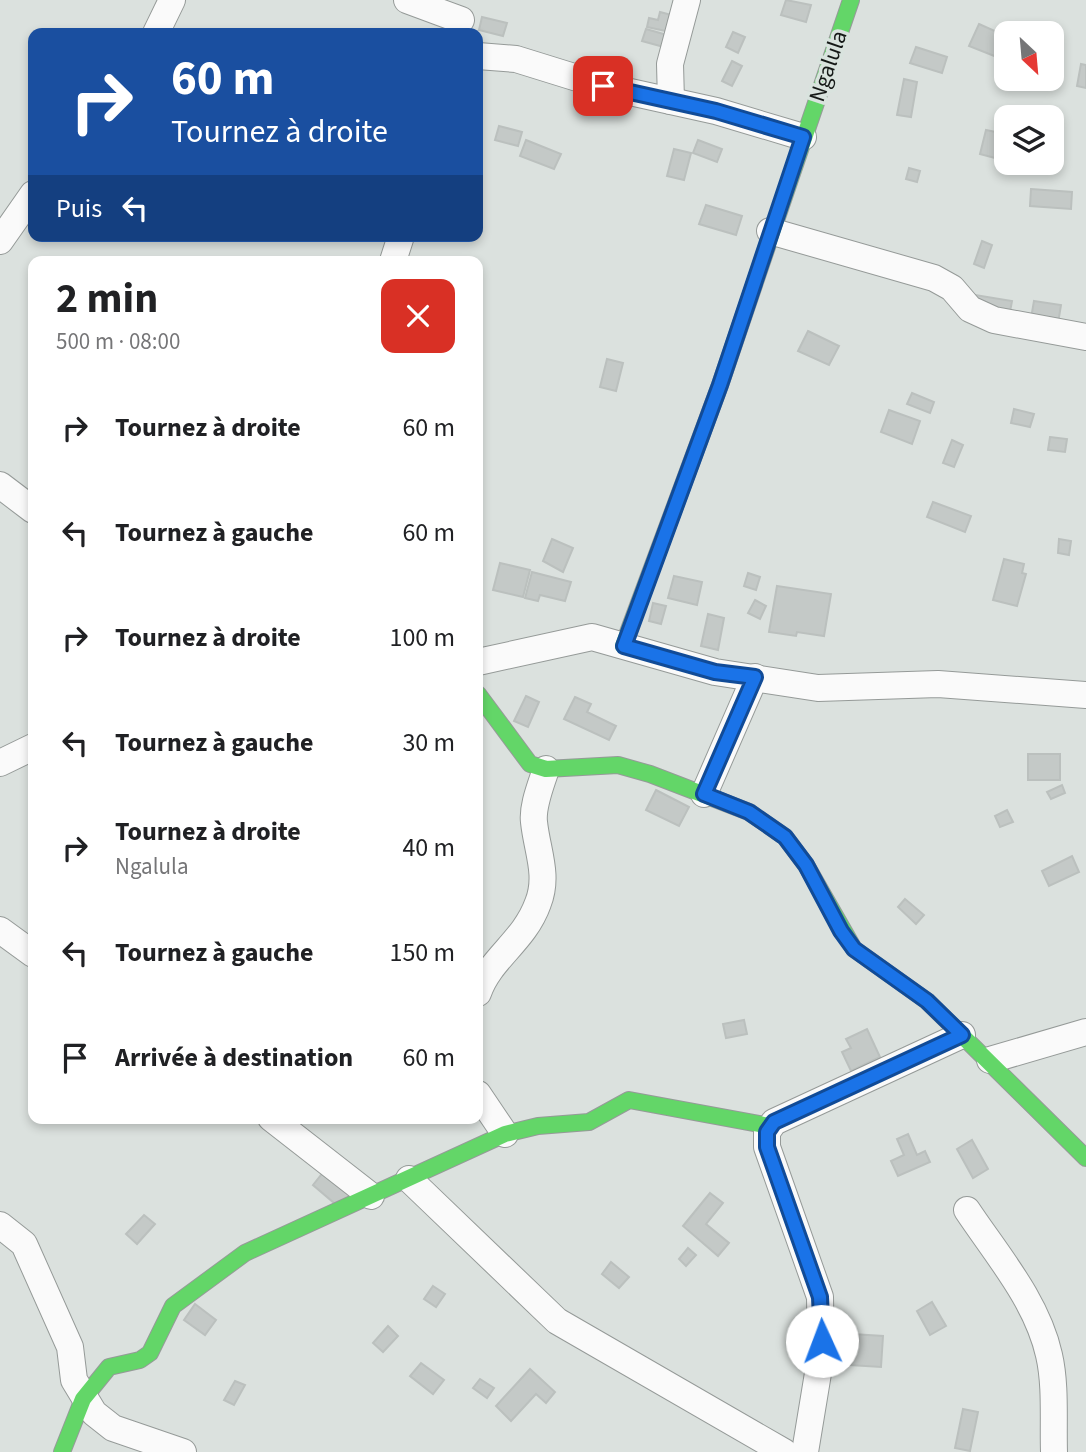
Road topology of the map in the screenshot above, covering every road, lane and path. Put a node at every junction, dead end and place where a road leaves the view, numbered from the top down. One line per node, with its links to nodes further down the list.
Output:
1 (173, 0): 6 (street)
2 (407, 0): 5 (street)
3 (687, 0): 8 (street)
4 (851, 0): 9 (street, Ngalula)
5 (463, 18)
6 (159, 28)
7 (483, 56): 8 (street)
8 (671, 100): 9 (street)
9 (803, 137): 11 (street, Ngalula)
10 (28, 201): 12 (street)
11 (770, 231): 13 (street); 16 (street, Ngalula)
12 (0, 241)
13 (1086, 337)
14 (0, 485): 15 (street)
15 (28, 506)
16 (624, 646): 17 (street); 18 (street)
17 (483, 661)
18 (755, 677): 19 (street); 24 (street)
19 (1086, 695)
20 (483, 701): 23 (street)
21 (28, 749): 22 (street)
22 (0, 763)
23 (545, 769): 24 (street); 27 (street)
24 (704, 794): 29 (street)
25 (0, 930): 26 (street)
26 (28, 950)
27 (483, 983)
28 (1086, 1032): 30 (street)
29 (962, 1035): 30 (street); 33 (street)
30 (990, 1059): 35 (street)
31 (483, 1102): 34 (street)
32 (279, 1124): 37 (street)
33 (770, 1126): 34 (street); 44 (street)
34 (505, 1135): 36 (street)
35 (1086, 1158)
36 (409, 1179): 37 (street); 43 (street)
37 (371, 1196): 40 (street)
38 (967, 1210): 45 (street)
39 (0, 1225): 40 (street)
40 (83, 1399): 41 (street); 42 (street)
41 (62, 1452)
42 (183, 1452)
43 (784, 1452)
44 (805, 1452)
45 (1054, 1452)

